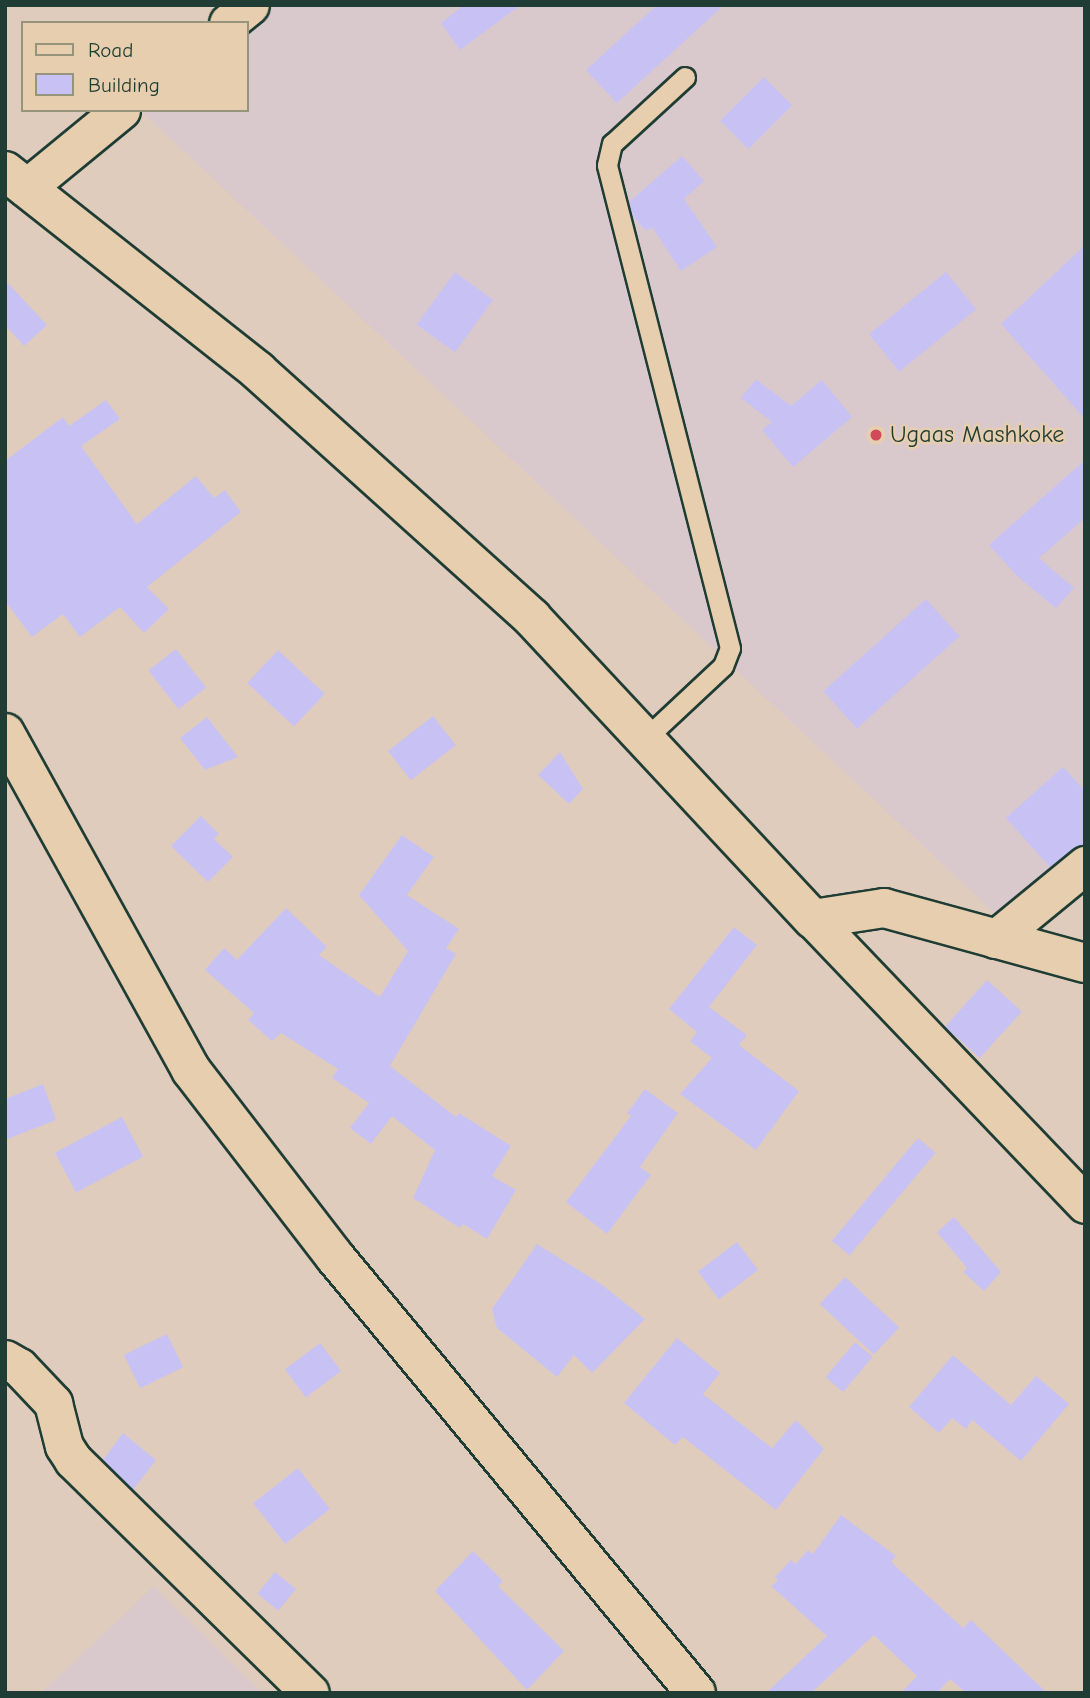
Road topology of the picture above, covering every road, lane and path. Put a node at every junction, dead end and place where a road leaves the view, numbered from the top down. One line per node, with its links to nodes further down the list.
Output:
1 (250, 5): 2 (street)
2 (230, 21)
3 (685, 77): 7 (lane)
4 (118, 112): 5 (street)
5 (15, 180): 7 (main road)
6 (5, 733): 15 (main road)
7 (646, 737): 9 (main road)
8 (1085, 865): 10 (street)
9 (813, 919): 10 (main road); 12 (street)
10 (995, 939): 11 (main road)
11 (1085, 963)
12 (1085, 1204)
13 (5, 1359): 14 (street)
14 (310, 1693)
15 (696, 1693)

